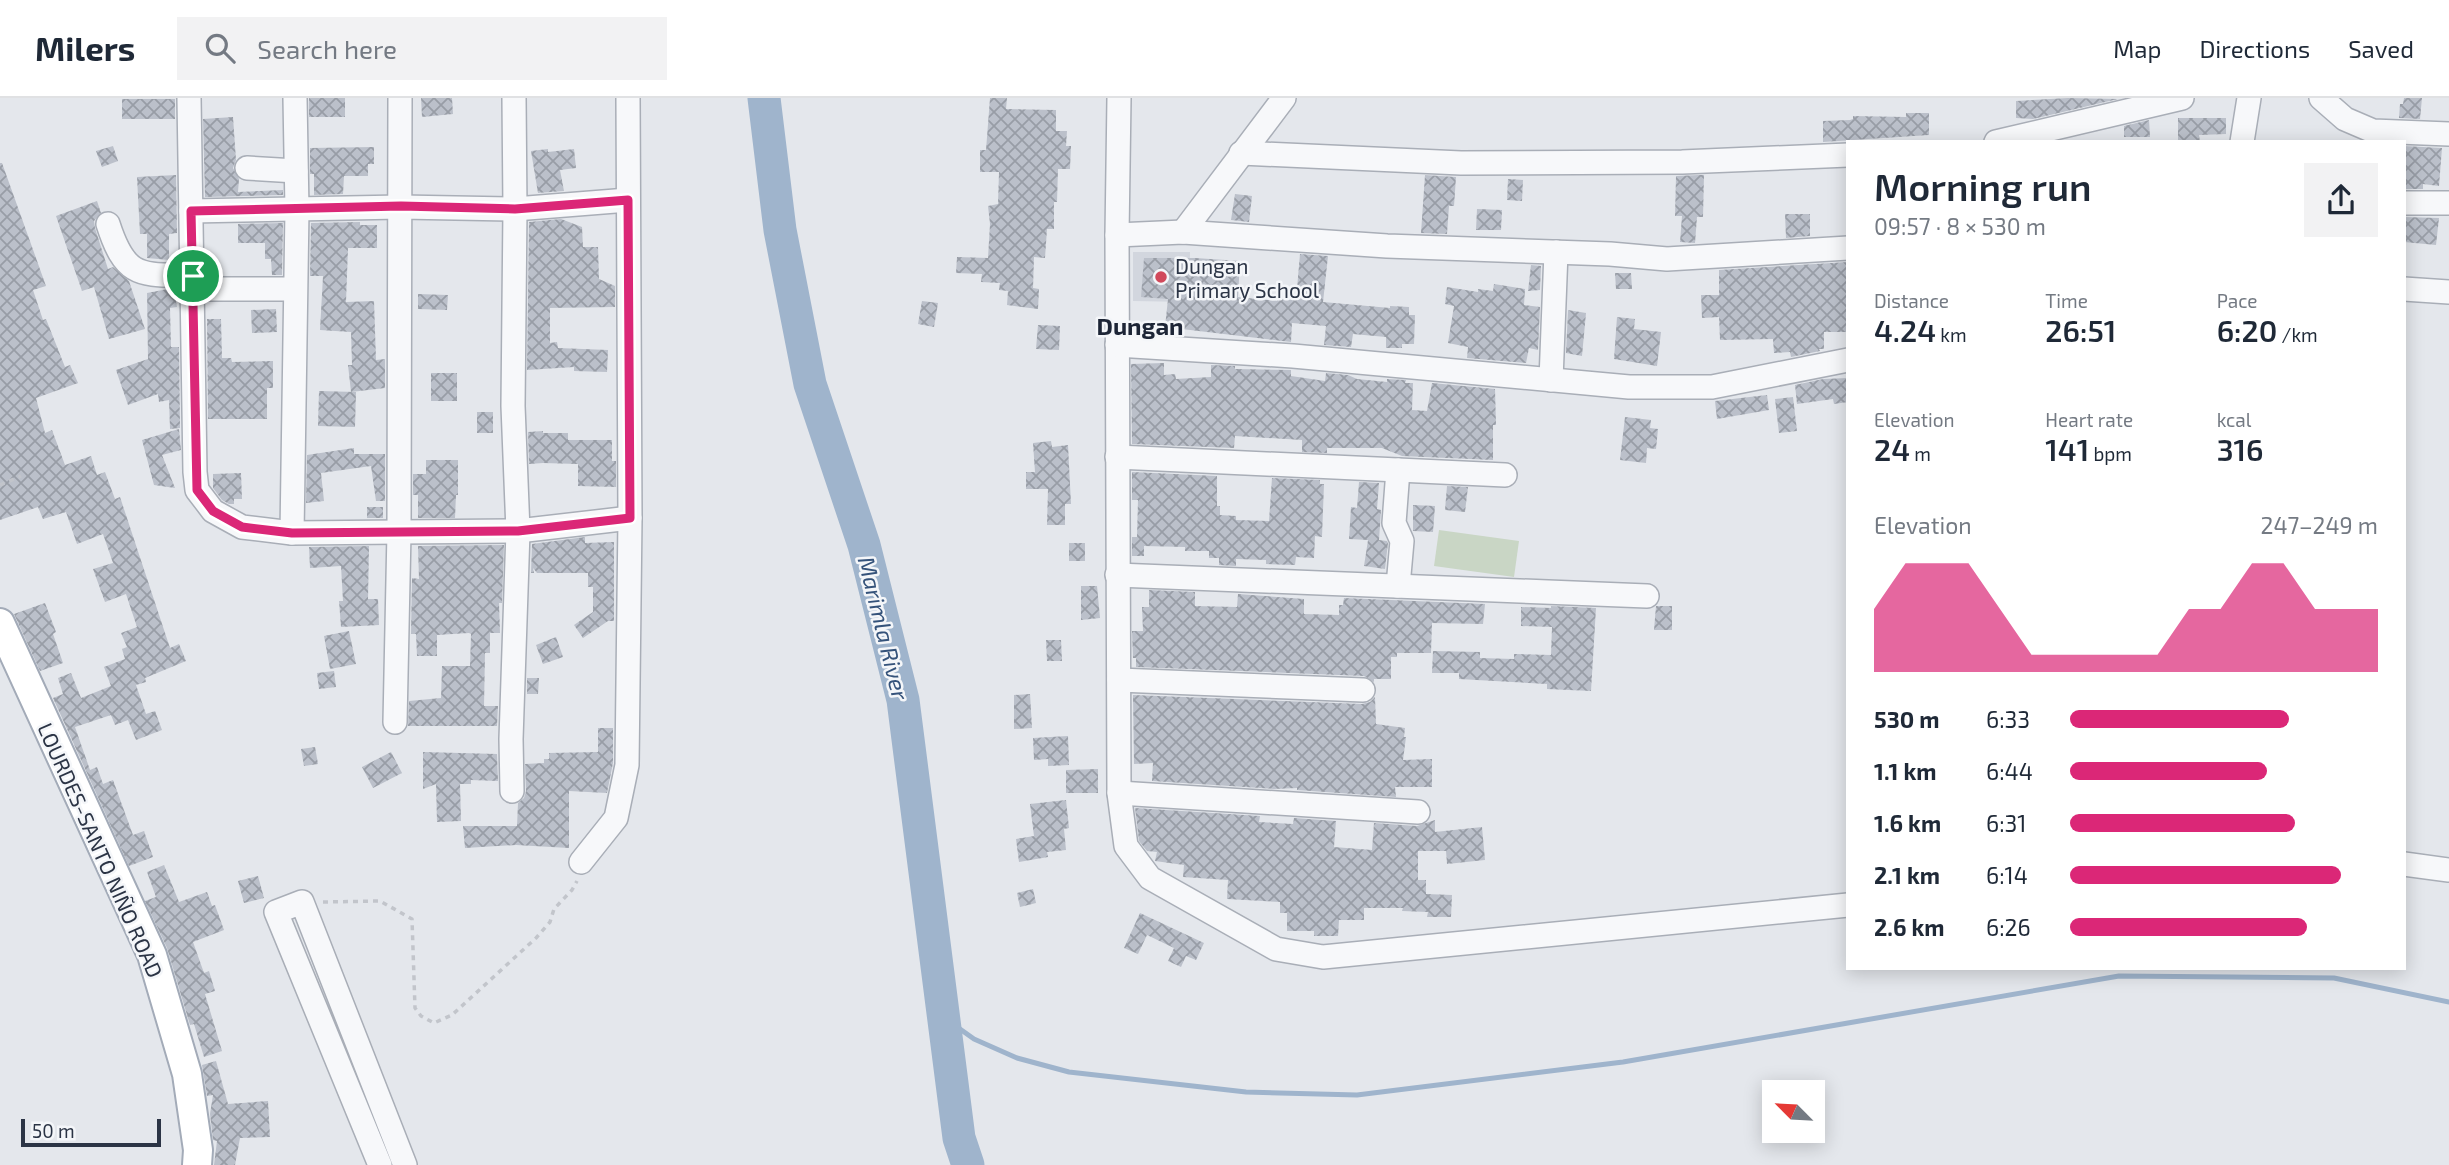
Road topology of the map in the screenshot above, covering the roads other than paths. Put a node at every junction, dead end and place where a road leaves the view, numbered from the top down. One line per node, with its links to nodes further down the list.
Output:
1 (189, 98): 24 (street)
2 (295, 98): 17 (street)
3 (400, 98): 21 (street)
4 (514, 98): 22 (street)
5 (628, 98): 18 (street)
6 (1119, 98): 27 (street)
7 (1284, 98): 14 (street)
8 (2182, 98): 12 (street)
9 (2249, 98): 13 (street)
10 (2321, 98): 11 (street)
11 (2449, 134)
12 (2004, 140)
13 (2242, 140)
14 (1241, 153): 15 (street); 26 (street)
15 (1846, 155)
16 (247, 168): 17 (street)
17 (296, 171): 23 (street)
18 (628, 200): 22 (street); 40 (street)
19 (2406, 203): 20 (street)
20 (2449, 203)
21 (401, 206): 22 (street); 23 (street); 42 (street)
22 (515, 209): 41 (street)
23 (297, 210): 24 (street); 31 (street)
24 (191, 211): 30 (street)
25 (108, 224): 30 (street)
26 (1183, 232): 27 (street); 29 (street)
27 (1117, 234): 34 (street)
28 (1846, 248): 29 (street)
29 (1556, 252): 36 (street)
30 (193, 283): 31 (street); 43 (street)
31 (295, 289): 43 (street)
32 (2406, 289): 33 (street)
33 (2449, 292)
34 (1117, 345): 36 (street); 37 (street)
35 (1846, 360): 36 (street)
36 (1551, 380)
37 (1117, 457): 38 (street); 44 (street)
38 (1398, 470): 39 (street); 45 (street)
39 (1505, 475)
40 (630, 518): 41 (street); 54 (street)
41 (518, 531): 42 (street); 51 (street)
42 (399, 532): 43 (street); 50 (street)
43 (292, 533)
44 (1117, 575): 45 (street); 48 (street)
45 (1398, 586): 46 (street)
46 (1647, 596)
47 (0, 623): 58 (main road, LOURDES-SANTO NIÑO ROAD)
48 (1119, 681): 49 (street); 52 (street)
49 (1363, 690)
50 (395, 722)
51 (512, 791)
52 (1119, 793): 53 (street); 57 (street)
53 (1418, 813)
54 (581, 862)
55 (2406, 864): 56 (street)
56 (2449, 870)
57 (1846, 905)
58 (197, 1165)
59 (380, 1165): 60 (street)
60 (405, 1165)

